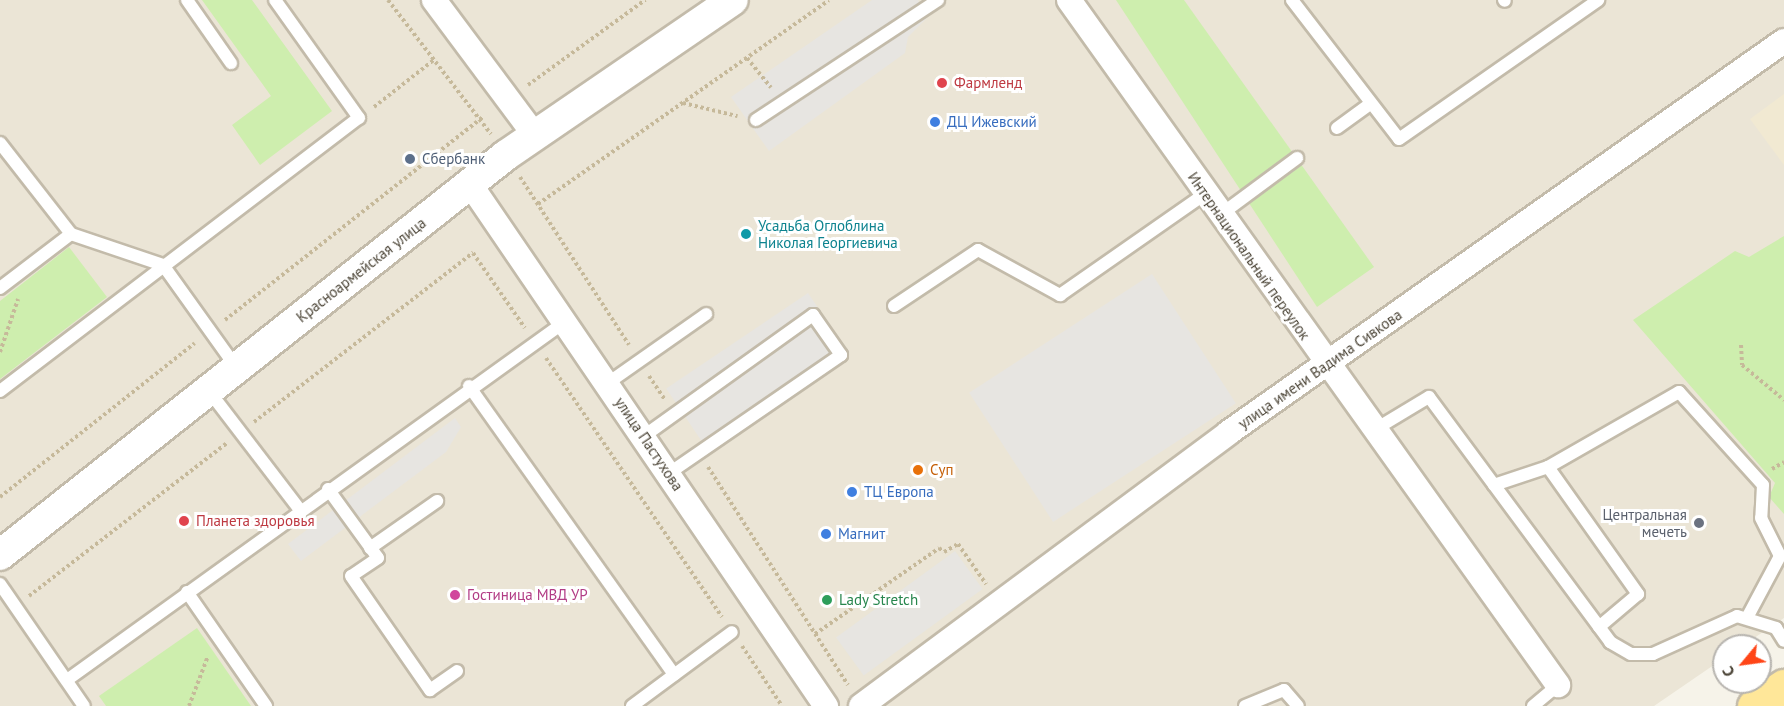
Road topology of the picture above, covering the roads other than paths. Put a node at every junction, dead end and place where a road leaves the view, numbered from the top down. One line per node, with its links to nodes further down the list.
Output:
1 (187, 0): 10 (lane)
2 (274, 0): 21 (lane)
3 (434, 0): 14 (street)
4 (733, 0): 14 (street, Красноармейская улица)
5 (938, 0): 12 (lane)
6 (1069, 0): 18 (street, Интернациональный переулок)
7 (1292, 0): 11 (lane)
8 (1598, 0): 11 (lane)
9 (1784, 41): 26 (street, улица имени Вадима Сивкова)
10 (231, 63)
11 (1370, 104): 13 (lane)
12 (756, 120)
13 (1337, 128)
14 (534, 134): 17 (street, Красноармейская улица)
15 (0, 143): 20 (lane)
16 (1297, 158): 19 (lane)
17 (470, 184): 25 (street, улица Пастухова); 27 (street, Красноармейская улица)
18 (1205, 194): 19 (street, Интернациональный переулок); 23 (lane)
19 (1220, 214): 26 (street, Интернациональный переулок)
20 (71, 234): 21 (lane); 22 (lane)
21 (163, 265): 27 (lane); 30 (lane)
22 (0, 288)
23 (894, 306)
24 (706, 315): 28 (lane)
25 (566, 321): 28 (street, улица Пастухова); 29 (lane)
26 (1327, 366): 32 (street, Интернациональный переулок); 57 (street, улица имени Вадима Сивкова)
27 (237, 369): 31 (street, Красноармейская улица)
28 (608, 383): 33 (street, улица Пастухова)
29 (469, 386): 37 (lane); 49 (lane)
30 (0, 391)
31 (209, 391): 39 (lane); 41 (street, Красноармейская улица)
32 (1374, 430): 36 (lane); 51 (street, Интернациональный переулок)
33 (644, 436): 35 (street, улица Пастухова); 35 (lane)
34 (1548, 467): 36 (lane); 44 (lane); 45 (lane)
35 (669, 473): 56 (street, улица Пастухова)
36 (1494, 485): 45 (lane)
37 (328, 489): 39 (lane); 40 (lane)
38 (438, 501): 40 (lane)
39 (300, 510): 43 (lane)
40 (370, 548): 48 (lane)
41 (0, 555)
42 (0, 584): 50 (lane)
43 (188, 592): 50 (lane); 54 (lane)
44 (1748, 616): 45 (lane); 47 (lane)
45 (1599, 627)
46 (732, 632): 49 (lane)
47 (1784, 641)
48 (457, 671)
49 (674, 674): 55 (lane)
50 (67, 681): 53 (lane)
51 (1558, 685): 60 (lane)
52 (1784, 686): 61 (main road)
53 (84, 706)
54 (266, 706)
55 (632, 706)
56 (826, 706)
57 (861, 706)
58 (1245, 706): 59 (lane)
59 (1298, 706)
60 (1533, 706)
61 (1754, 706)

